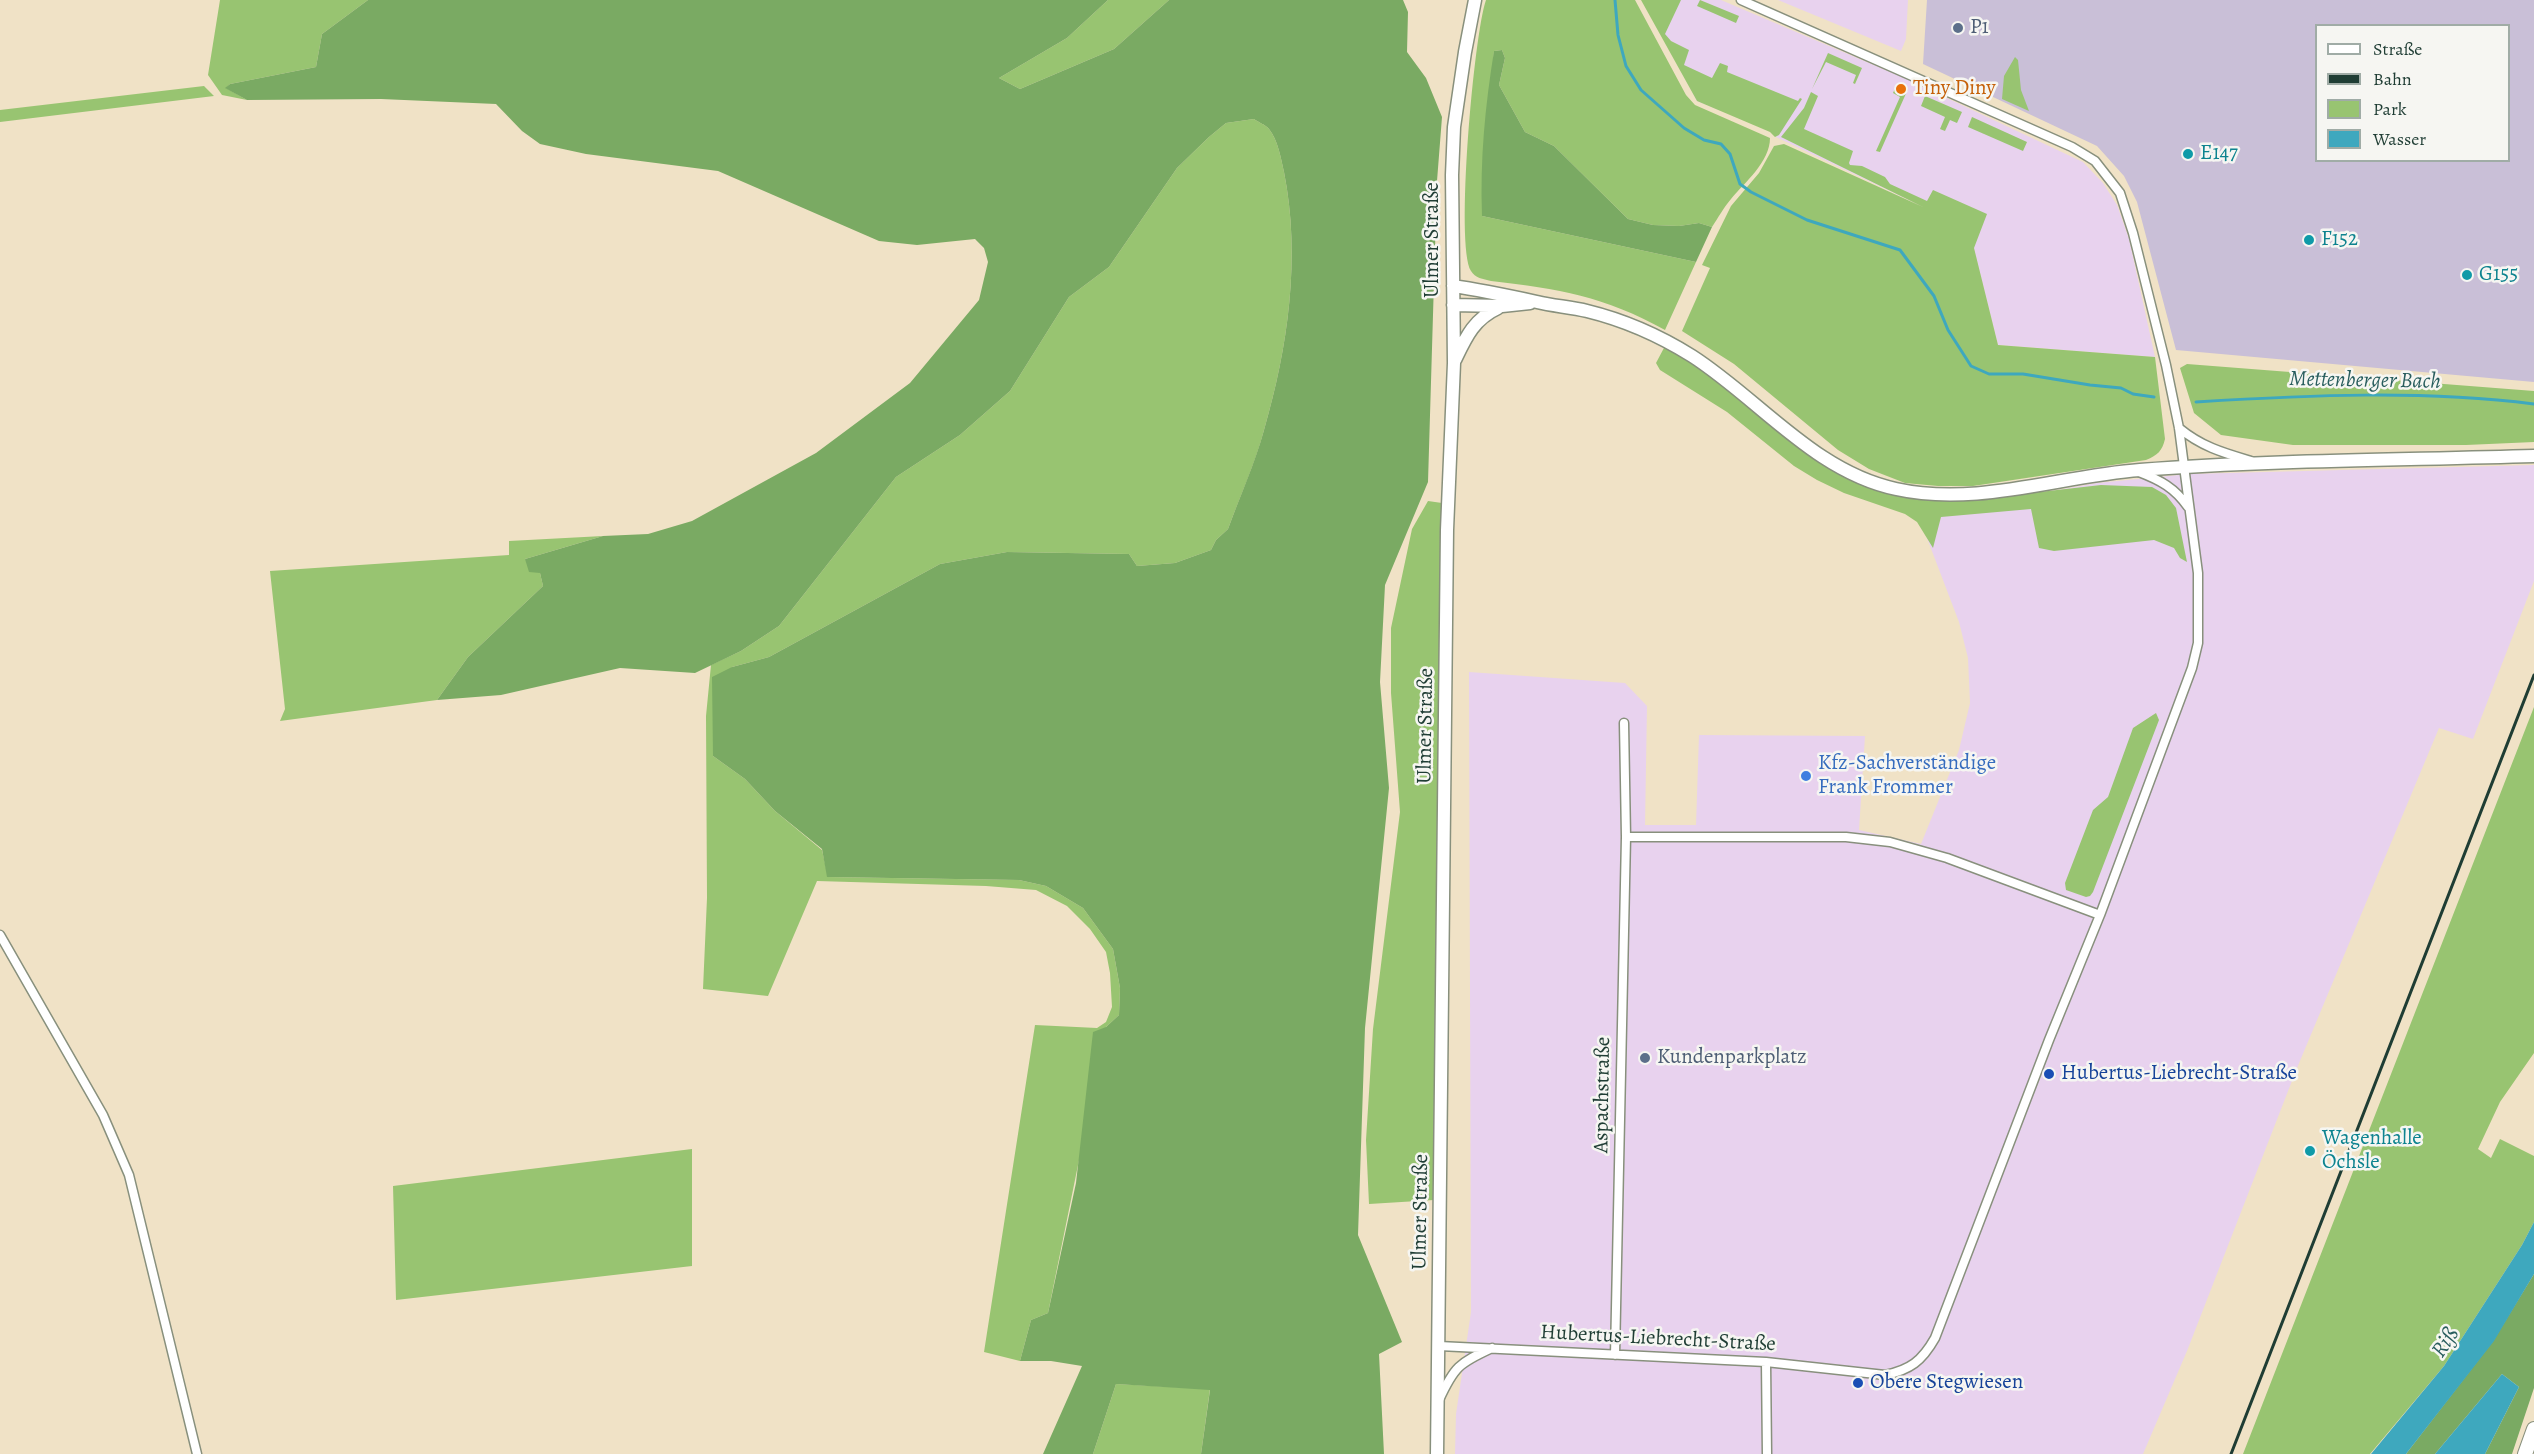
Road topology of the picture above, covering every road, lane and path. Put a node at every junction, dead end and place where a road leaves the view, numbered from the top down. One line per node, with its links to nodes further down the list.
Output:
1 (1475, 0): 3 (main road, Ulmer Straße)
2 (1741, 0): 8 (street, Hubertus-Liebrecht-Straße)
3 (1453, 286): 4 (main road); 5 (main road, Ulmer Straße)
4 (1538, 302): 6 (main road); 12 (main road)
5 (1453, 305): 6 (main road); 7 (main road, Ulmer Straße)
6 (1502, 306): 7 (main road)
7 (1454, 363): 18 (main road, Ulmer Straße)
8 (2179, 428): 10 (street); 11 (street, Hubertus-Liebrecht-Straße)
9 (2534, 456): 10 (main road)
10 (2263, 464): 11 (main road)
11 (2184, 467): 12 (main road); 13 (street, Hubertus-Liebrecht-Straße)
12 (2136, 470): 13 (street)
13 (2190, 511): 16 (street, Hubertus-Liebrecht-Straße)
14 (1624, 723): 15 (street, Aspachstraße)
15 (1626, 837): 16 (street); 20 (street, Aspachstraße)
16 (2100, 915): 21 (street, Hubertus-Liebrecht-Straße)
17 (0, 935): 24 (street)
18 (1438, 1346): 19 (street, Hubertus-Liebrecht-Straße); 22 (main road, Ulmer Straße)
19 (1493, 1348): 20 (street, Hubertus-Liebrecht-Straße); 22 (street, Hubertus-Liebrecht-Straße)
20 (1616, 1355): 21 (street, Hubertus-Liebrecht-Straße)
21 (1766, 1362): 26 (street)
22 (1438, 1403): 25 (main road, Ulmer Straße)
23 (2534, 1429): 27 (main road)
24 (197, 1454)
25 (1437, 1454)
26 (1767, 1454)
27 (2525, 1454)

